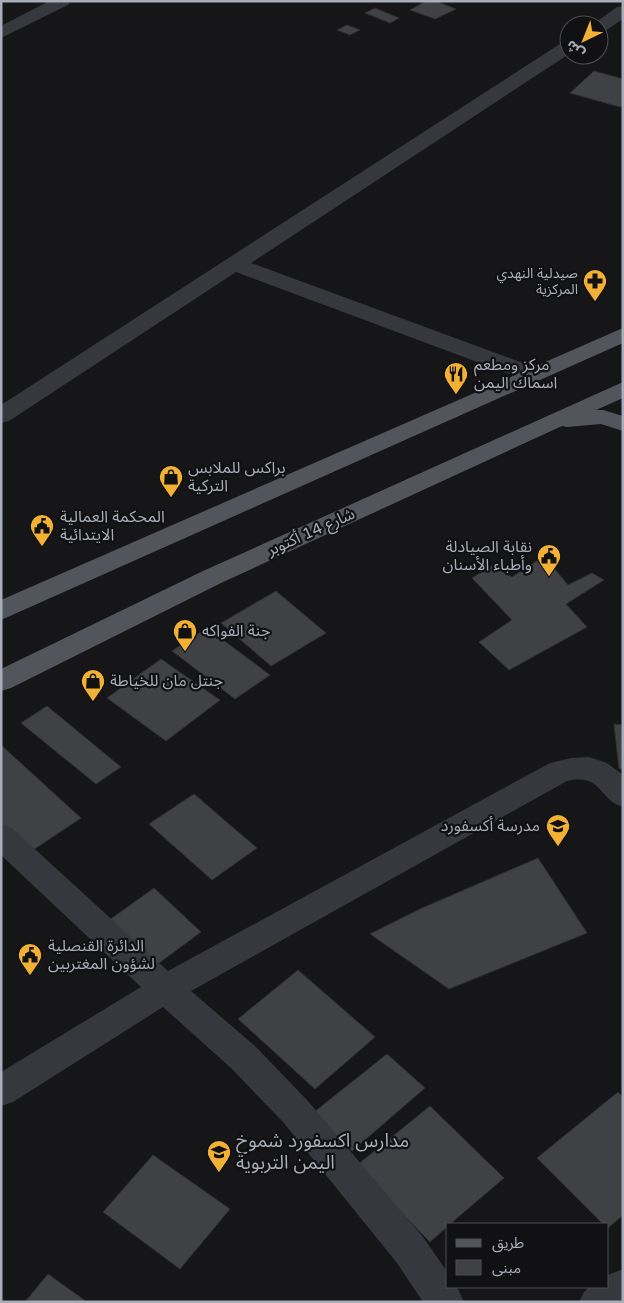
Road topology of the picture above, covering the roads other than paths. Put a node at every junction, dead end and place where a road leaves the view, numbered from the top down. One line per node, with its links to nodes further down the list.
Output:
1 (62, 1): 4 (street)
2 (623, 11): 3 (street)
3 (609, 20)
4 (1, 33)
5 (559, 53): 6 (street)
6 (237, 265): 8 (street); 10 (street)
7 (623, 335): 8 (main road)
8 (532, 374): 13 (main road)
9 (623, 389): 11 (main road, شارع 14 أكتوبر)
10 (1, 416)
11 (545, 424): 12 (main road); 14 (main road, شارع 14 أكتوبر)
12 (623, 424)
13 (1, 611)
14 (1, 681)
15 (623, 796): 17 (street)
16 (1, 836): 17 (street)
17 (165, 989): 18 (street); 20 (street)
18 (1, 1091)
19 (623, 1287): 21 (street)
20 (445, 1302)
21 (598, 1302)

